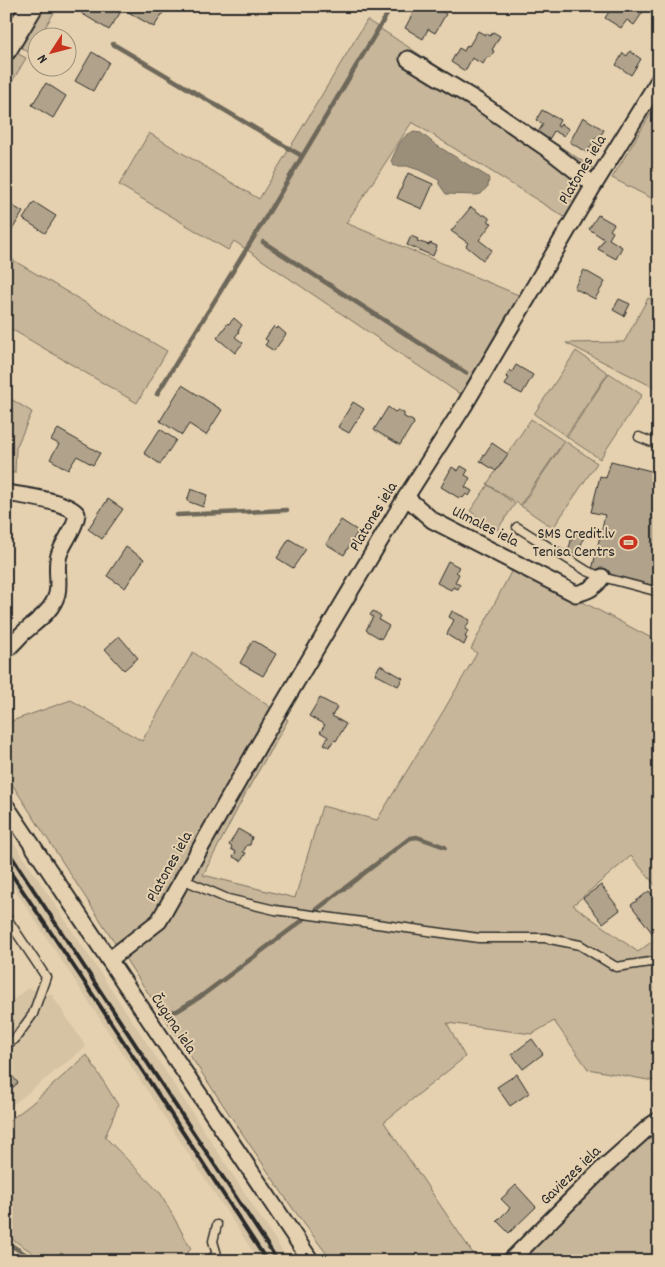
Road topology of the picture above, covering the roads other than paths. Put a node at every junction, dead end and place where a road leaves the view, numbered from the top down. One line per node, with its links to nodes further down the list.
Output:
1 (32, 6): 2 (street)
2 (6, 49)
3 (408, 59): 5 (street)
4 (659, 80): 5 (street, Platones iela)
5 (594, 185): 9 (street, Platones iela)
6 (639, 437): 7 (lane)
7 (659, 445)
8 (6, 493): 13 (street)
9 (406, 497): 11 (street, Ulmales iela); 15 (street, Platones iela)
10 (517, 527): 11 (lane)
11 (602, 577): 12 (lane)
12 (659, 592)
13 (6, 650)
14 (6, 806): 17 (street, Čuguna iela)
15 (182, 879): 17 (street, Platones iela); 18 (lane)
16 (6, 917): 19 (lane)
17 (109, 960): 23 (street, Čuguna iela)
18 (657, 961)
19 (6, 1045)
20 (659, 1120): 24 (street, Gaviezes iela)
21 (218, 1226): 22 (lane)
22 (207, 1261)
23 (311, 1261)
24 (510, 1261)

